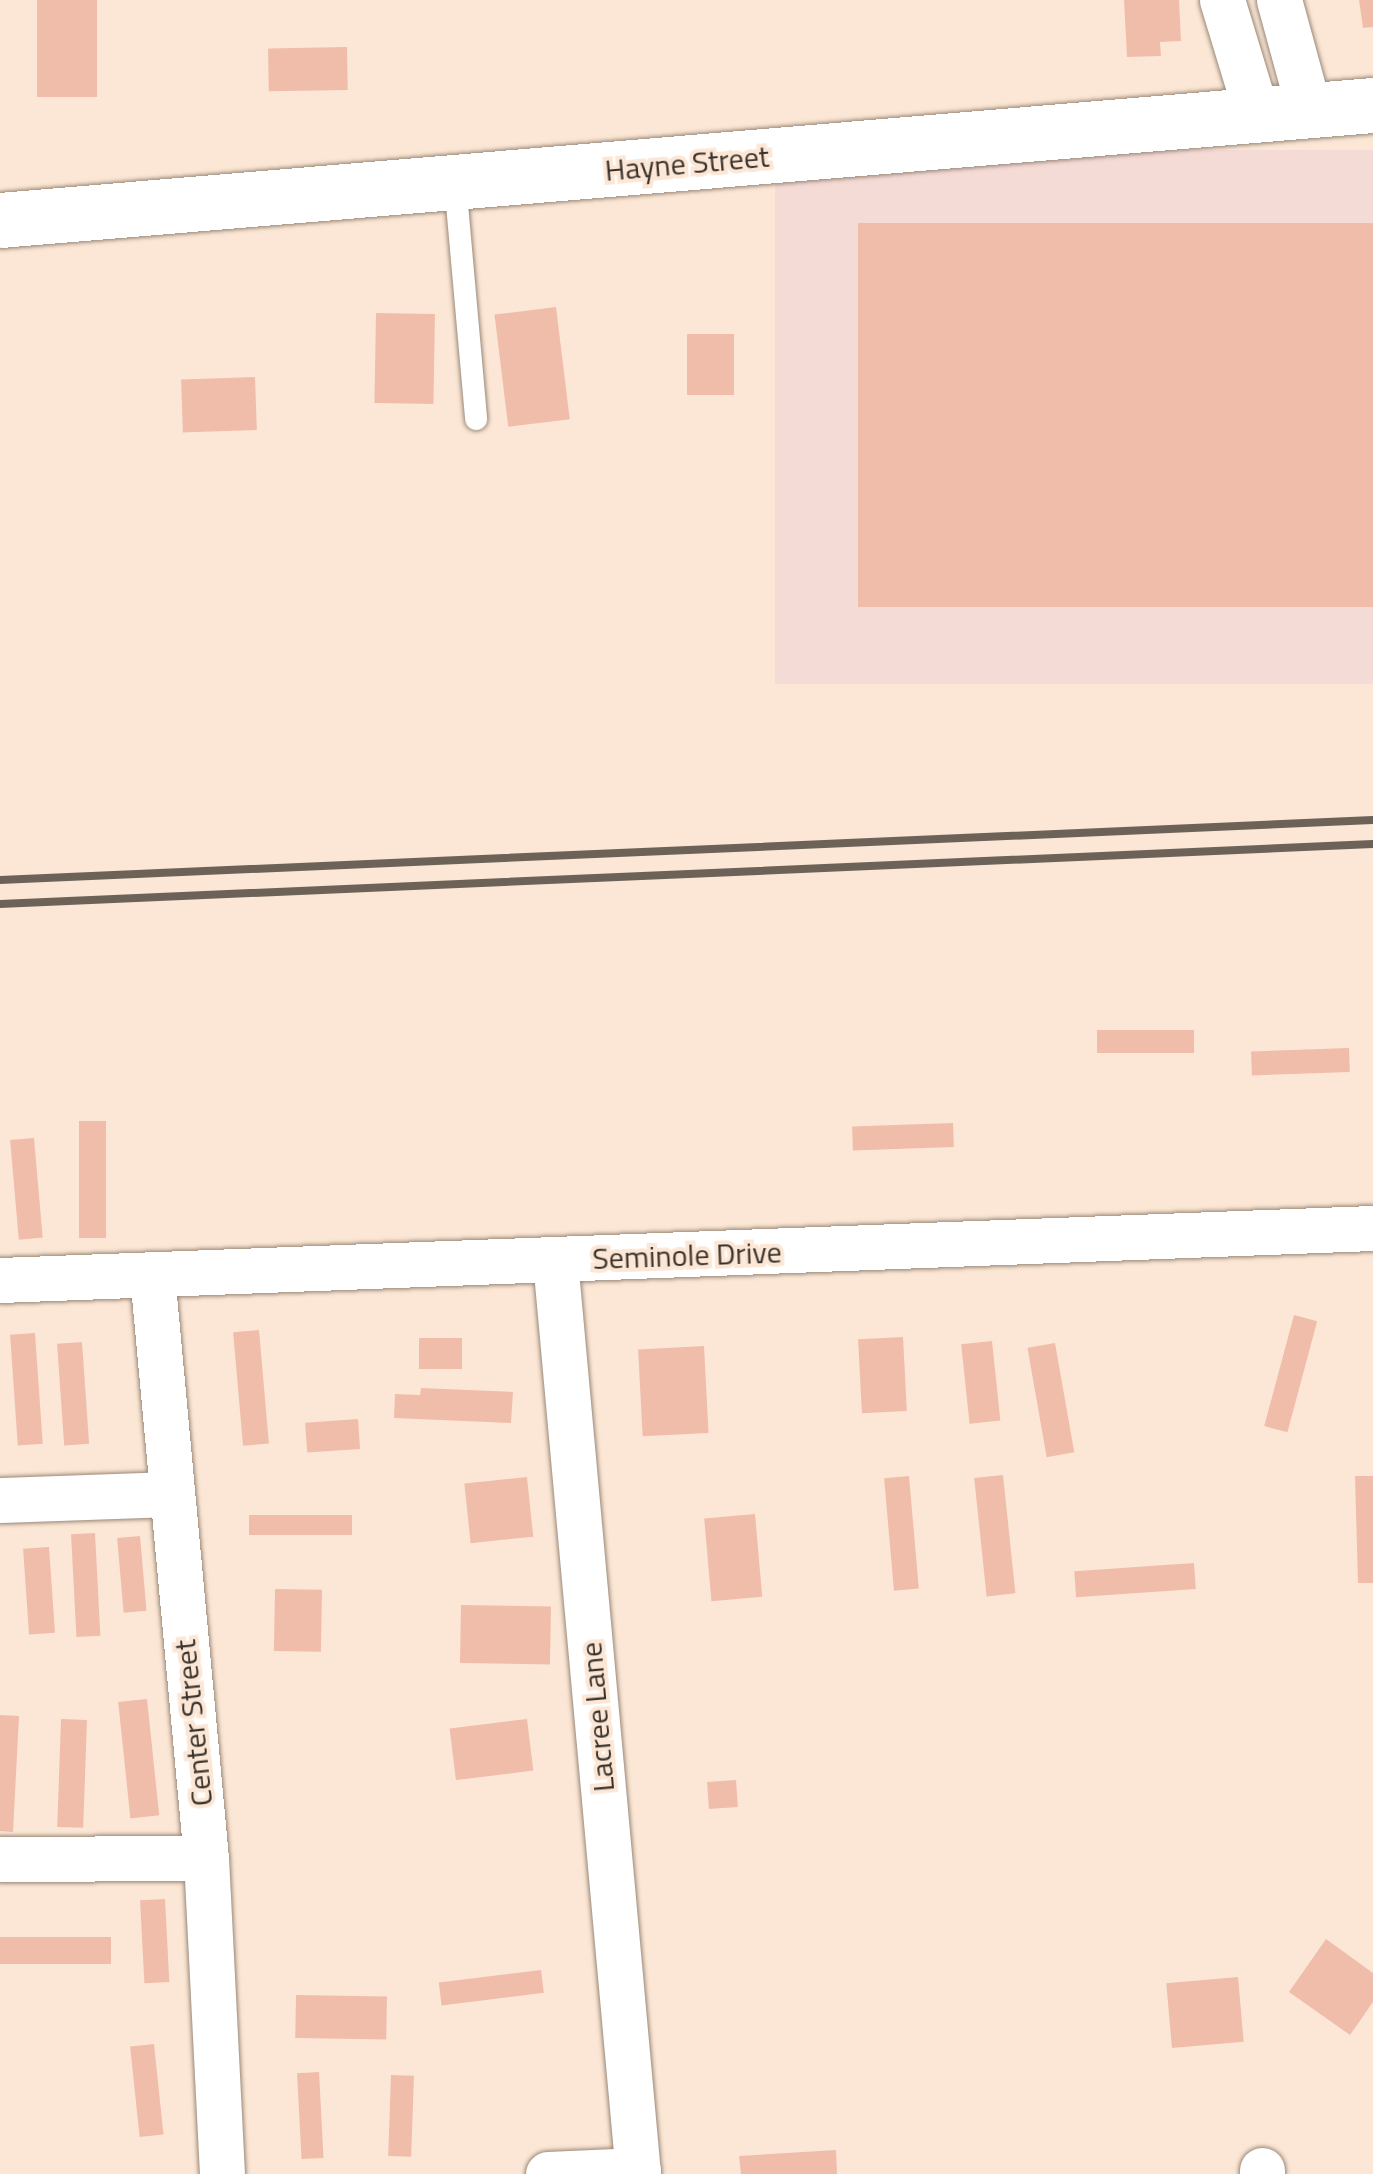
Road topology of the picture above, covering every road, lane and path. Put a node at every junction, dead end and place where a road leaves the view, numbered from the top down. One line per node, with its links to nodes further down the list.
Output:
1 (1222, 0): 4 (street)
2 (1279, 0): 4 (street)
3 (1373, 105): 4 (street, Hayne Street)
4 (1283, 112): 5 (street, Hayne Street)
5 (456, 182): 6 (street, Hayne Street); 7 (lane)
6 (0, 220)
7 (476, 420)
8 (1373, 1228): 9 (street, Seminole Drive)
9 (555, 1260): 10 (street, Seminole Drive); 16 (street, Lacree Lane)
10 (152, 1274): 11 (street, Seminole Drive); 12 (street, Center Street)
11 (0, 1280)
12 (170, 1494): 13 (street); 14 (street, Center Street)
13 (0, 1500)
14 (206, 1858): 15 (street); 17 (street, Center Street)
15 (0, 1859)
16 (638, 2172): 18 (street)
17 (222, 2174)
18 (548, 2174)

